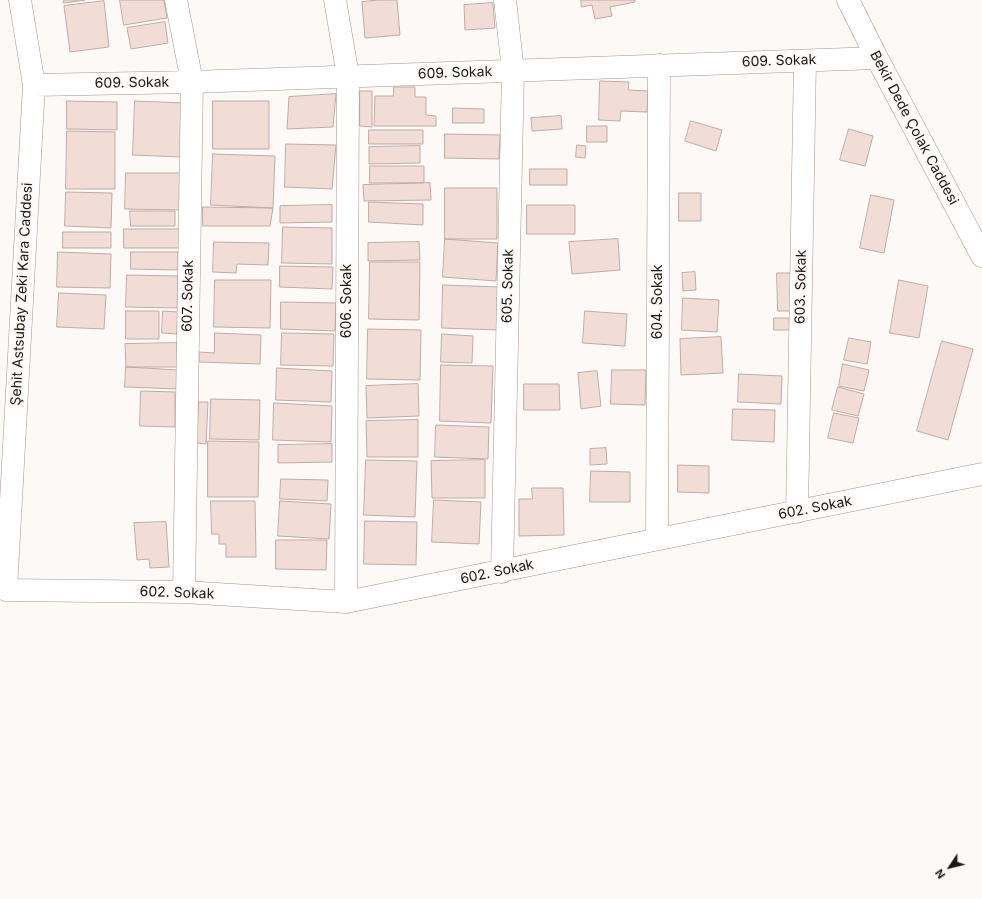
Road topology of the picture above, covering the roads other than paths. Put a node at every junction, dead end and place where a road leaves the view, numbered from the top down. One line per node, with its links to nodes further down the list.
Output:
1 (20, 0): 12 (street, Şehit Astsubay Zeki Kara Caddesi)
2 (176, 0): 11 (street, 607. Sokak)
3 (335, 0): 10 (street, 606. Sokak)
4 (505, 0): 9 (street, 605. Sokak)
5 (848, 0): 6 (street, Bekir Dede Çolak Caddesi)
6 (877, 58): 7 (street, 609. Sokak); 13 (street, Bekir Dede Çolak Caddesi)
7 (805, 61): 8 (street, 609. Sokak); 15 (street, 603. Sokak)
8 (659, 65): 9 (street, 609. Sokak); 16 (street, 604. Sokak)
9 (512, 71): 10 (street, 609. Sokak); 17 (street, 605. Sokak)
10 (348, 76): 11 (street, 609. Sokak); 20 (street, 606. Sokak)
11 (192, 82): 12 (street, 609. Sokak); 19 (street, 607. Sokak)
12 (34, 85): 18 (street, Şehit Astsubay Zeki Kara Caddesi)
13 (982, 256)
14 (982, 474): 15 (street, 602. Sokak)
15 (797, 512): 16 (street, 602. Sokak)
16 (656, 539): 17 (street, 602. Sokak)
17 (502, 572): 20 (street, 602. Sokak)
18 (6, 590): 19 (street, 602. Sokak)
19 (184, 592): 20 (street, 602. Sokak)
20 (346, 602)

